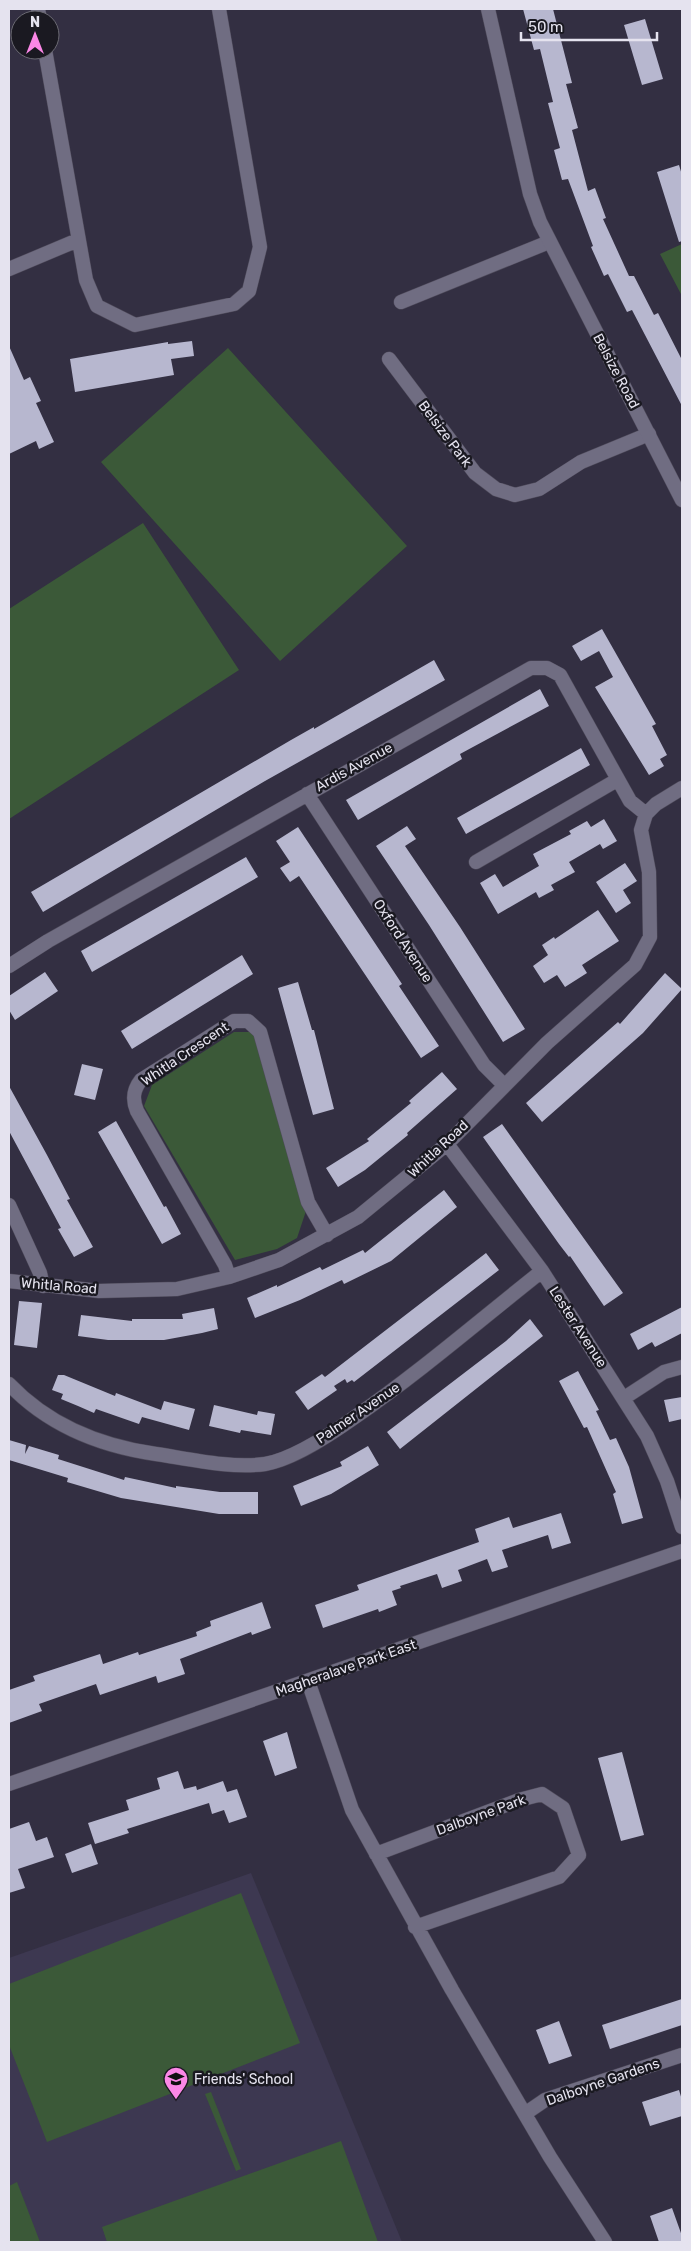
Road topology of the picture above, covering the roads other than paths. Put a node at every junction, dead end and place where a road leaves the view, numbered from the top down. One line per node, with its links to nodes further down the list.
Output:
1 (219, 9): 4 (street)
2 (488, 9): 5 (street, Belsize Road)
3 (47, 60): 4 (street)
4 (78, 240): 6 (street)
5 (549, 242): 7 (street); 9 (street, Belsize Road)
6 (9, 269)
7 (401, 302)
8 (389, 359): 9 (street, Belsize Park)
9 (649, 434): 10 (street, Belsize Road)
10 (682, 500)
11 (617, 780): 13 (street, Ardis Avenue); 14 (street, Ardis Avenue); 15 (street)
12 (682, 788): 14 (street)
13 (307, 794): 16 (street, Ardis Avenue); 17 (street, Oxford Avenue)
14 (646, 814): 17 (street, Whitla Road)
15 (476, 862)
16 (9, 966)
17 (504, 1085): 18 (street, Whitla Road)
18 (447, 1144): 20 (street, Whitla Road); 21 (street, Lester Avenue)
19 (9, 1205): 24 (street)
20 (327, 1234): 22 (street, Whitla Road); 22 (street, Whitla Crescent)
21 (542, 1271): 26 (street, Palmer Avenue); 27 (street, Lester Avenue)
22 (229, 1276): 24 (street, Whitla Road)
23 (9, 1281): 24 (street, Whitla Road)
24 (43, 1286)
25 (682, 1367): 27 (street)
26 (9, 1384)
27 (624, 1398): 28 (street, Lester Avenue)
28 (682, 1527)
29 (682, 1550): 30 (street, Magheralave Park East)
30 (308, 1681): 31 (street, Magheralave Park East); 32 (street)
31 (9, 1784)
32 (376, 1854): 33 (street); 33 (street, Dalboyne Park)
33 (415, 1927): 35 (street)
34 (682, 2055): 35 (street, Dalboyne Gardens)
35 (526, 2113): 36 (street)
36 (605, 2242)

